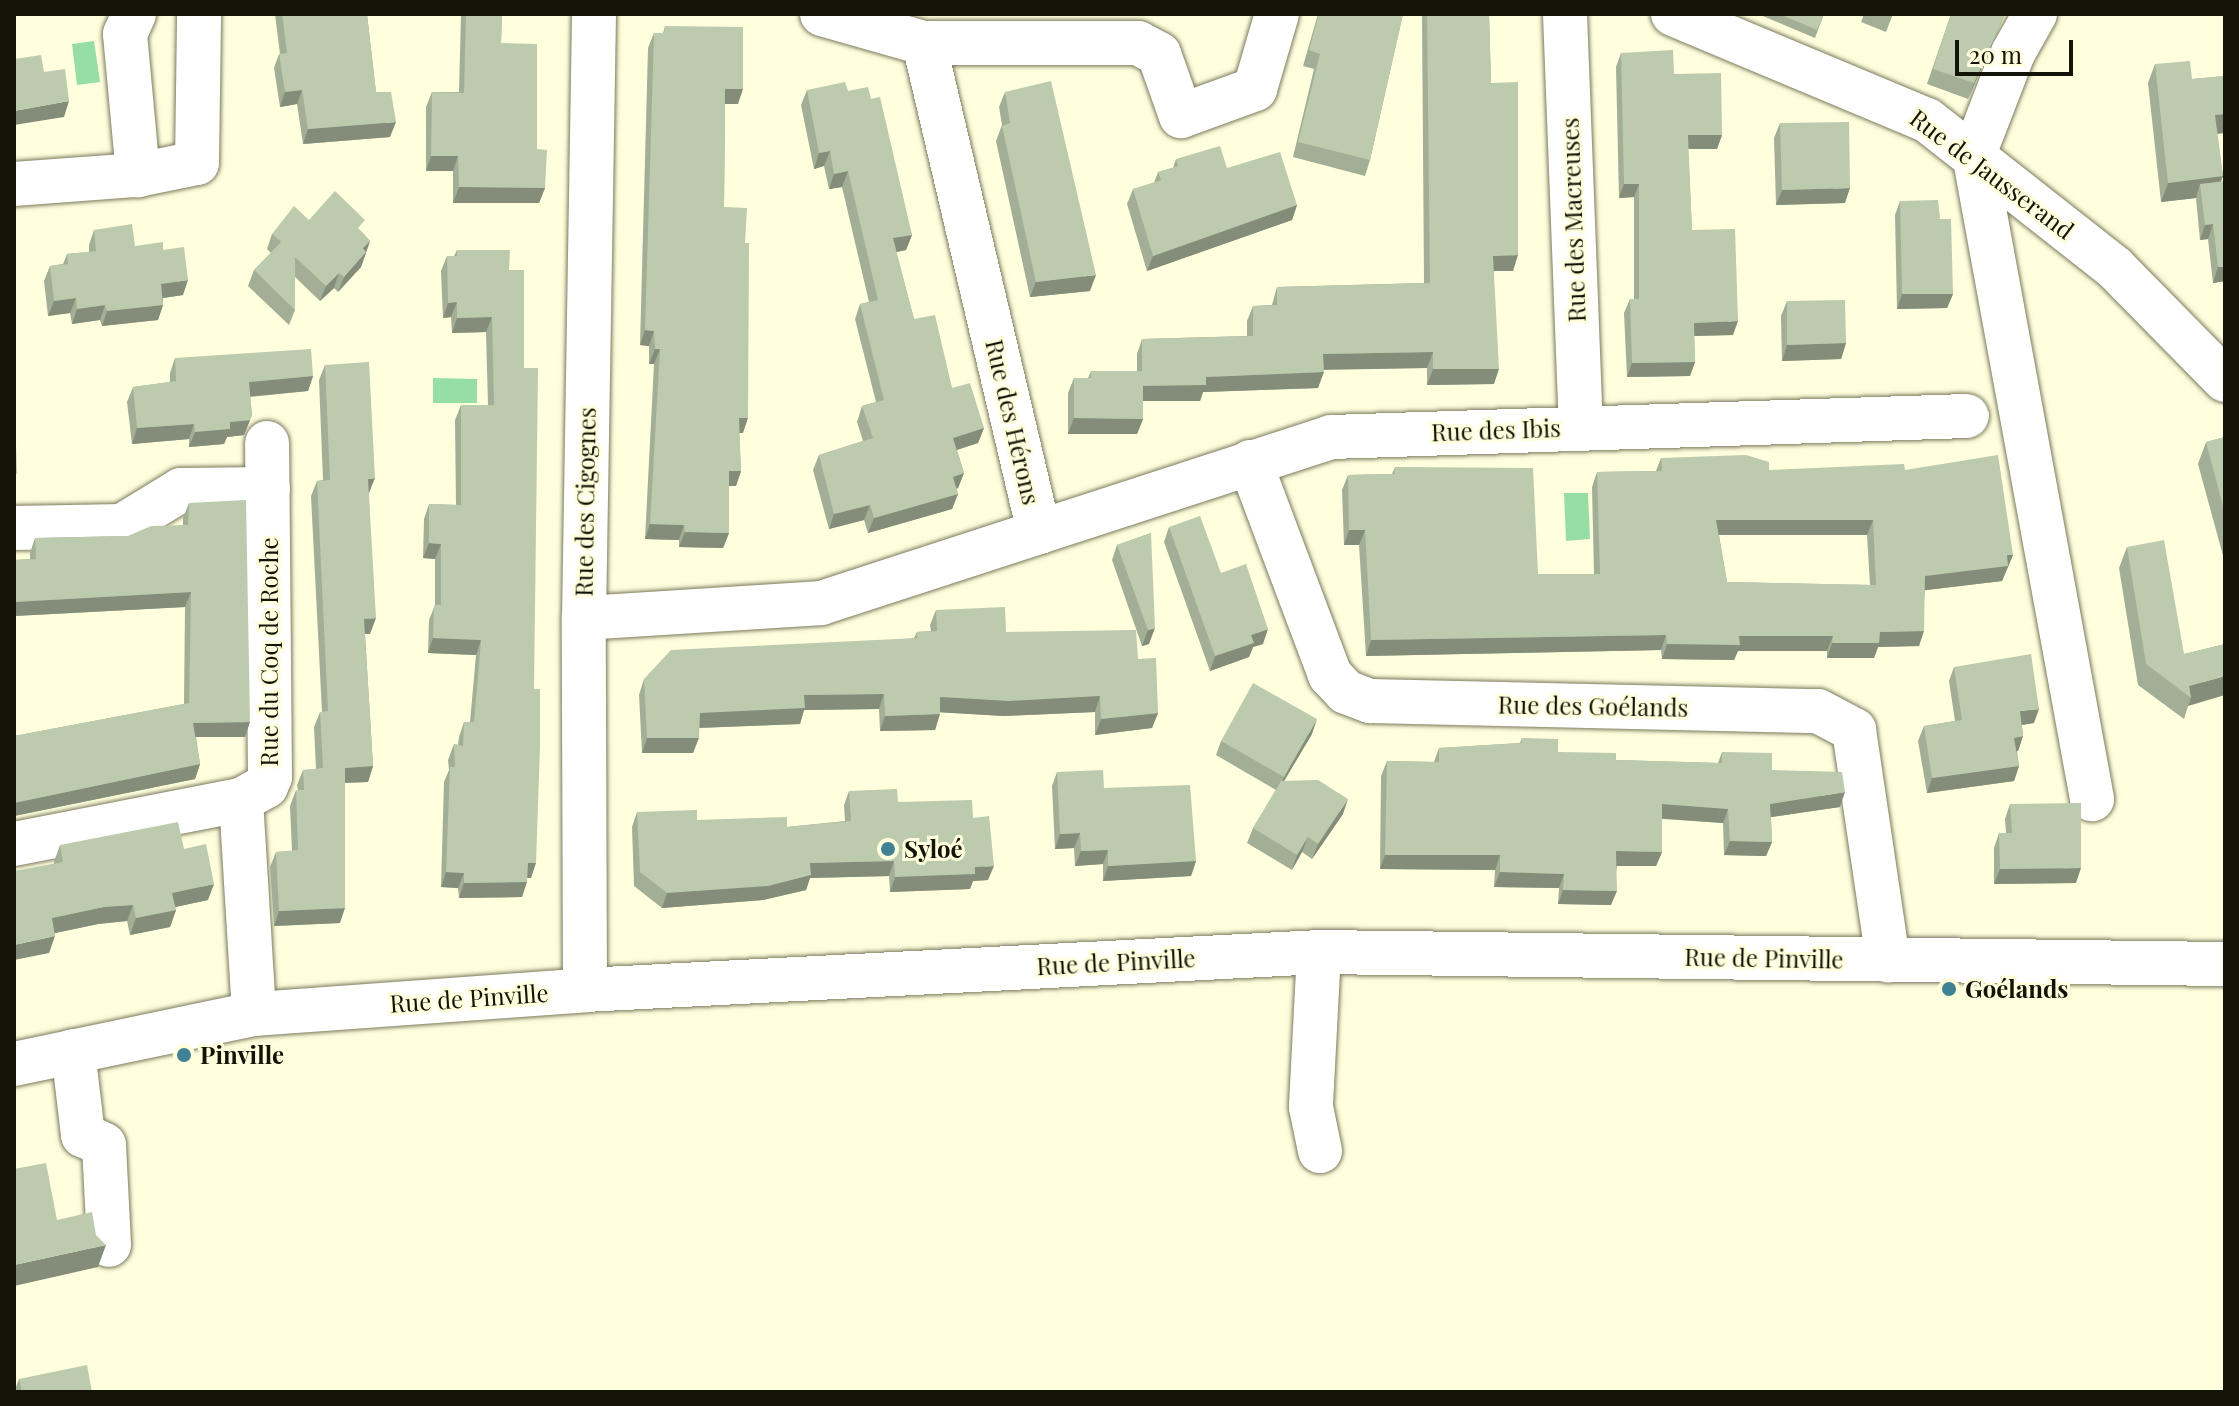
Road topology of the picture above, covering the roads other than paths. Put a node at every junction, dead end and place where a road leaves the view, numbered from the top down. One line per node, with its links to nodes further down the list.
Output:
1 (134, 14): 11 (street)
2 (199, 14): 11 (street)
3 (594, 14): 21 (street, Rue des Cigognes)
4 (822, 14): 9 (street)
5 (1277, 14): 9 (street)
6 (1565, 14): 15 (street, Rue des Macreuses)
7 (1673, 14): 10 (street, Rue de Jausserand)
8 (2035, 14): 10 (street)
9 (924, 43): 20 (street, Rue des Hérons)
10 (1974, 154): 13 (street, Rue de Jausserand); 22 (street)
11 (138, 175): 12 (street)
12 (14, 184)
13 (2225, 380)
14 (1967, 416): 15 (street, Rue des Ibis)
15 (1581, 426): 17 (street, Rue des Ibis)
16 (267, 443): 18 (street, Rue du Coq de Roche)
17 (1250, 462): 20 (street, Rue des Ibis); 26 (street, Rue des Goélands)
18 (268, 489): 19 (street); 23 (street, Rue du Coq de Roche)
19 (14, 528)
20 (1039, 532): 21 (street, Rue des Hérons)
21 (584, 618): 28 (street, Rue des Cigognes)
22 (2092, 799)
23 (241, 800): 24 (street, Rue du Coq de Roche); 29 (street)
24 (14, 844)
25 (1319, 952): 26 (street, Rue de Pinville); 28 (street, Rue de Pinville); 32 (street)
26 (1888, 961): 27 (street, Rue de Pinville)
27 (2225, 964)
28 (585, 990): 29 (street, Rue de Pinville)
29 (254, 1014): 30 (street, Rue de Pinville)
30 (73, 1051): 31 (street, Rue de Pinville); 33 (street)
31 (14, 1064)
32 (1320, 1151)
33 (109, 1245)

